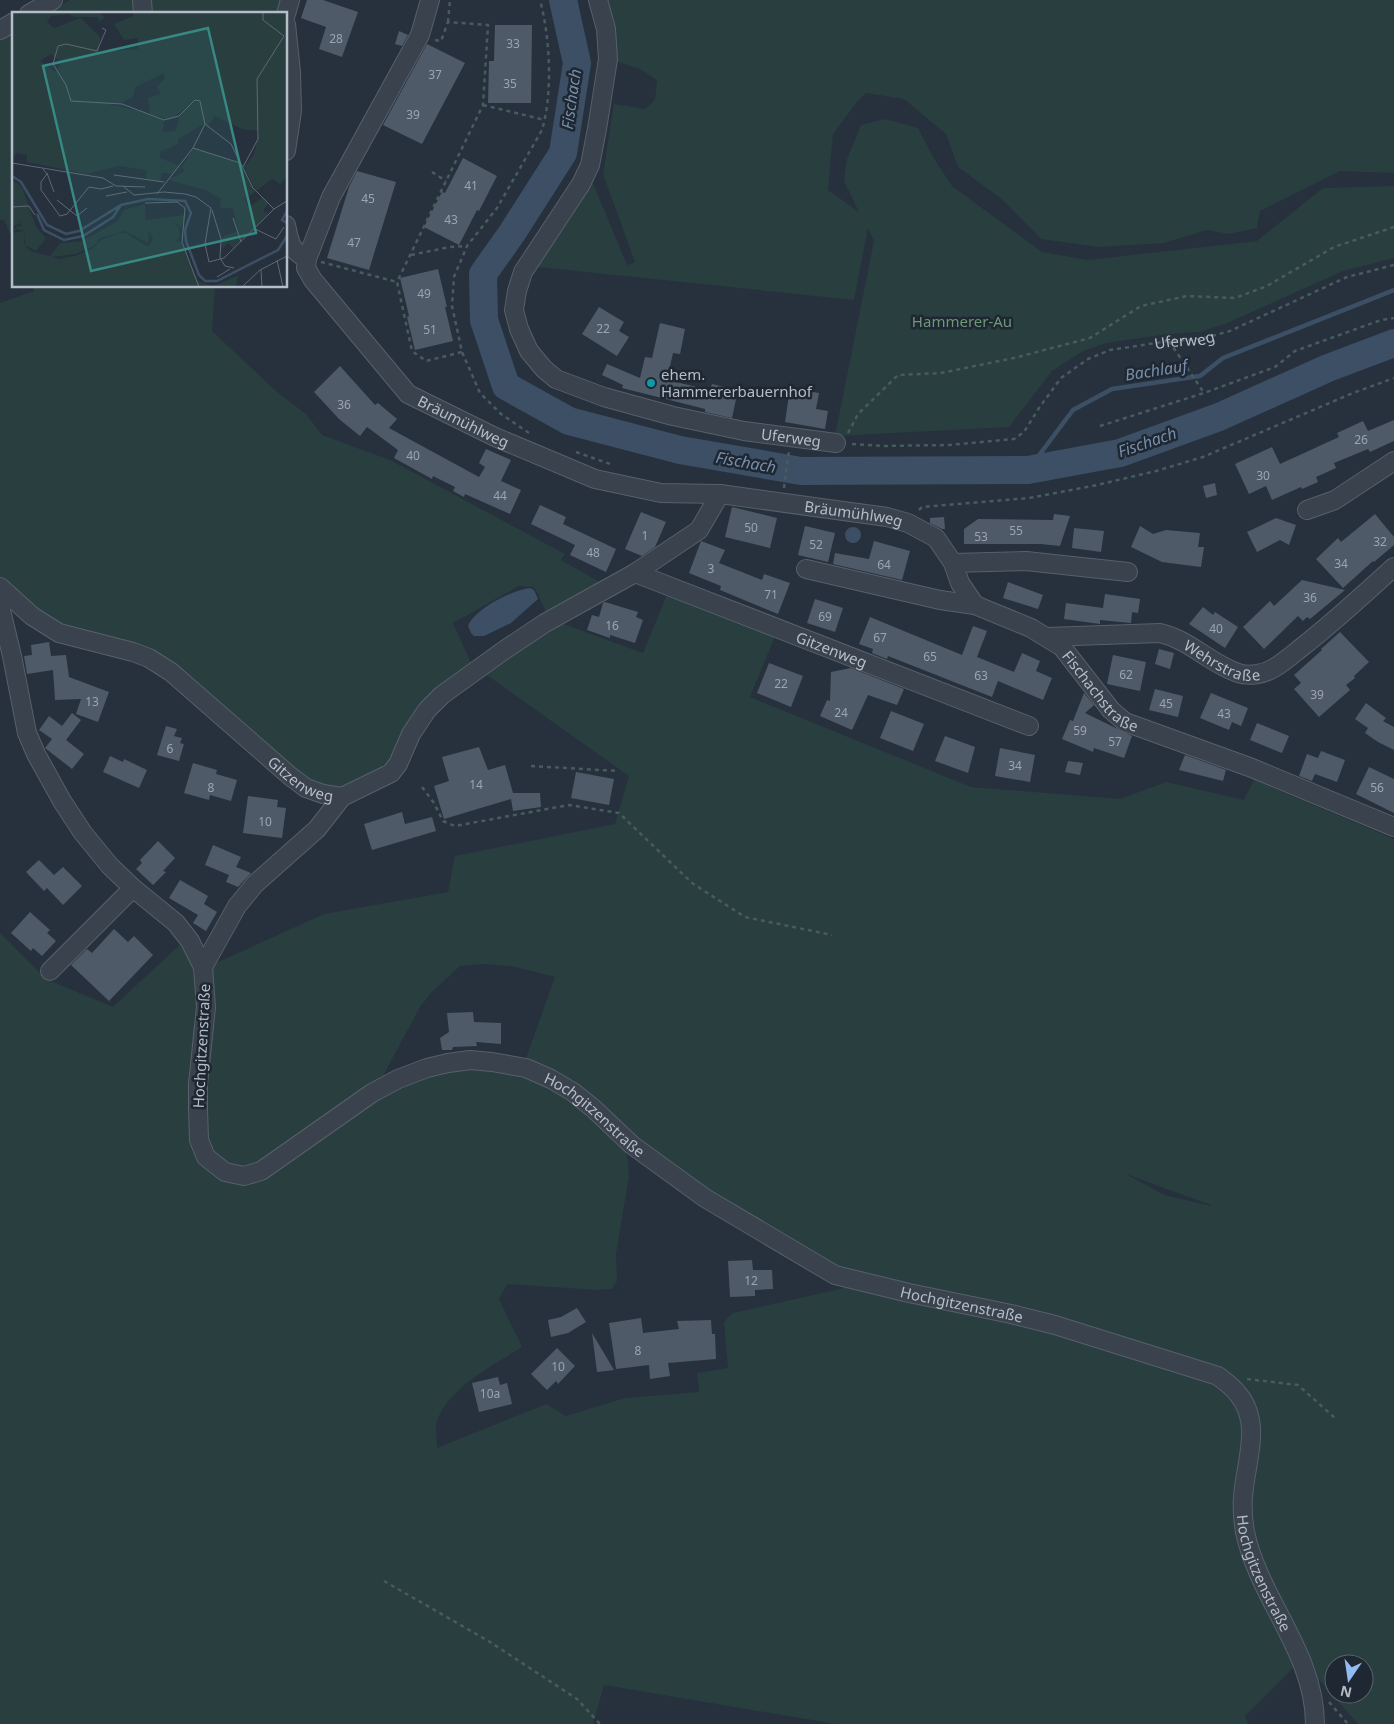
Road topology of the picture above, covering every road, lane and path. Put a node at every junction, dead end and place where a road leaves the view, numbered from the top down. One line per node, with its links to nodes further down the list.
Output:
1 (53, 0): 6 (street)
2 (430, 0): 10 (street)
3 (450, 0): 7 (path)
4 (540, 0): 13 (path)
5 (598, 0): 31 (street, Uferweg)
6 (32, 12)
7 (448, 22): 10 (path); 12 (path)
8 (12, 23): 9 (street)
9 (0, 30)
10 (420, 35): 21 (street)
11 (288, 43): 14 (street)
12 (483, 105): 13 (path); 16 (path)
13 (545, 120): 19 (path)
14 (288, 138)
15 (432, 172): 16 (path)
16 (446, 181): 20 (path)
17 (1394, 227): 31 (path)
18 (288, 235): 21 (street)
19 (467, 246): 20 (path); 26 (path)
20 (411, 255): 23 (path)
21 (307, 259): 23 (path); 37 (street, Bräumühlweg)
22 (1394, 264): 25 (path, Uferweg)
23 (397, 282): 26 (path)
24 (1394, 318): 28 (path)
25 (1169, 341): 28 (path); 31 (path, Uferweg)
26 (462, 352): 30 (path)
27 (1394, 378): 39 (path)
28 (1204, 393): 29 (path)
29 (1100, 426)
30 (530, 433)
31 (839, 443)
32 (574, 451): 35 (path)
33 (789, 451): 36 (path)
34 (1394, 461): 38 (street)
35 (619, 466)
36 (784, 488)
37 (720, 494): 39 (street, Bräumühlweg); 44 (street, Gitzenweg)
38 (1307, 510)
39 (908, 523): 40 (street, Bräumühlweg)
40 (953, 563): 43 (street); 46 (street, Bräumühlweg)
41 (1394, 567): 48 (street, Wehrstraße)
42 (806, 570): 46 (street, Fischachstraße)
43 (1128, 572)
44 (635, 573): 49 (street, Gitzenweg); 53 (street, Gitzenweg)
45 (0, 586): 53 (street, Gitzenweg)
46 (975, 605): 48 (street, Fischachstraße)
47 (0, 606): 55 (street, Hochgitzenstraße)
48 (1047, 637): 54 (street, Fischachstraße)
49 (1029, 726)
50 (531, 766): 51 (path)
51 (618, 771)
52 (422, 787): 56 (path)
53 (342, 796): 57 (street)
54 (1394, 827)
55 (133, 888): 57 (street, Hochgitzenstraße); 58 (street)
56 (832, 934)
57 (203, 967): 63 (street, Hochgitzenstraße)
58 (50, 970)
59 (1245, 1379): 60 (path)
60 (1335, 1418)
61 (384, 1581): 62 (path)
62 (600, 1724)
63 (1315, 1724)

